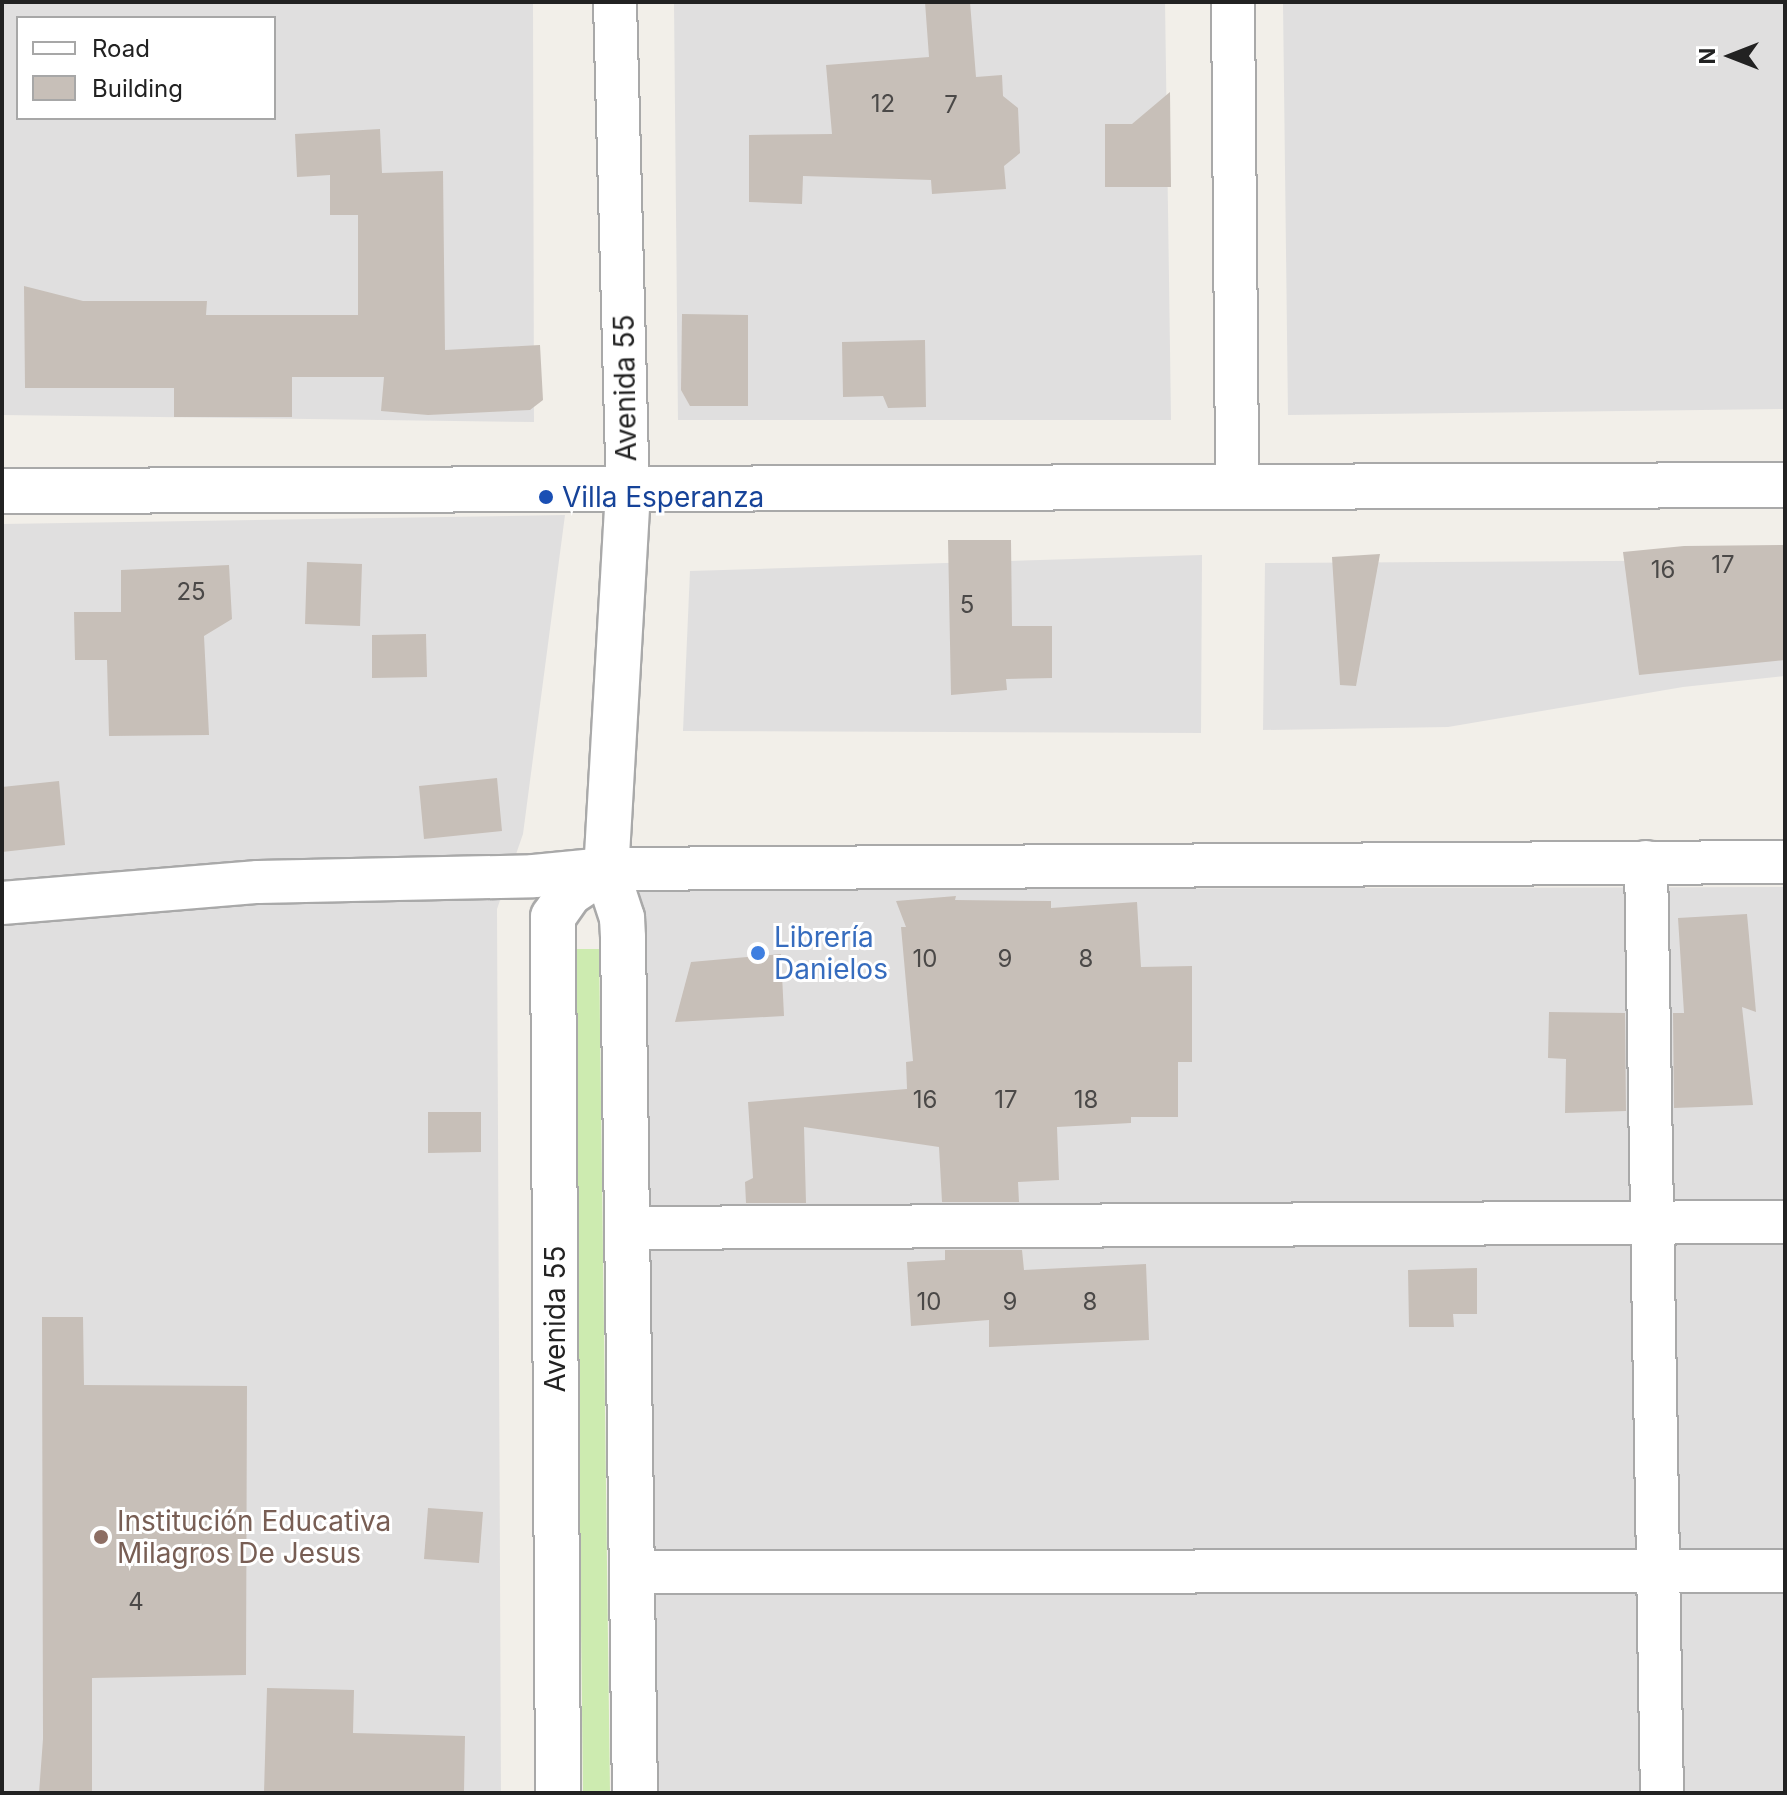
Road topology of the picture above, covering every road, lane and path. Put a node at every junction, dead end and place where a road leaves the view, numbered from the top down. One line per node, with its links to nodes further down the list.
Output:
1 (615, 2): 6 (street, Avenida 55)
2 (1233, 2): 4 (street)
3 (1785, 485): 4 (street)
4 (1237, 486): 6 (street)
5 (2, 491): 6 (street)
6 (628, 491): 9 (street, Avenida 55)
7 (1646, 862): 8 (street); 9 (street); 11 (street)
8 (1785, 862)
9 (606, 869): 10 (street); 13 (street, Avenida 55); 17 (street, Avenida 55)
10 (2, 903)
11 (1652, 1222): 12 (street); 13 (street); 16 (street)
12 (1785, 1222)
13 (627, 1228): 15 (street, Avenida 55)
14 (1785, 1571): 16 (street)
15 (632, 1572): 16 (street); 18 (street, Avenida 55)
16 (1657, 1573): 19 (street)
17 (558, 1793)
18 (635, 1793)
19 (1662, 1793)

